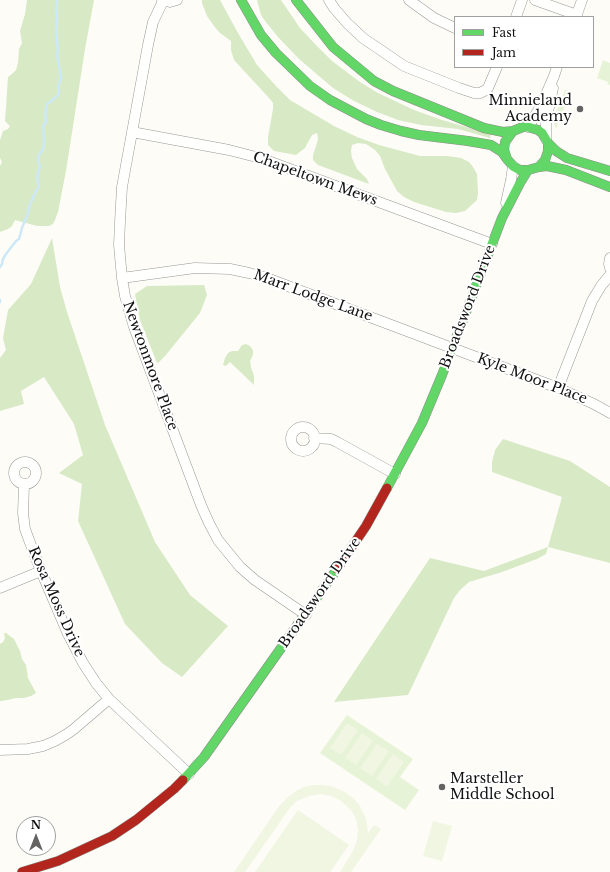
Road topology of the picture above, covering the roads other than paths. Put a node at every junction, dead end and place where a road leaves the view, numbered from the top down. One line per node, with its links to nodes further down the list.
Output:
1 (163, 0): 2 (street, Newtonmore Place); 17 (street, Newtonmore Place)
2 (177, 0)
3 (241, 0): 19 (street)
4 (296, 0): 16 (street)
5 (329, 0): 13 (street)
6 (409, 0): 12 (street)
7 (522, 0): 10 (street)
8 (535, 0): 11 (street)
9 (582, 0): 11 (street)
10 (516, 16)
11 (576, 16)
12 (454, 28)
13 (497, 68)
14 (556, 71): 15 (street); 18 (street)
15 (528, 127): 16 (street); 18 (street)
16 (513, 131): 19 (street)
17 (132, 132): 25 (street, Chapeltown Mews); 29 (street, Newtonmore Place)
18 (547, 141): 20 (street); 22 (street)
19 (510, 162): 21 (street); 24 (street, Broadsword Drive)
20 (539, 167): 21 (street); 23 (street)
21 (528, 170): 24 (street, Broadsword Drive)
22 (610, 171)
23 (610, 187)
24 (502, 218): 25 (street, Broadsword Drive)
25 (492, 244): 30 (street, Broadsword Drive)
26 (610, 258): 27 (street)
27 (610, 268)
28 (610, 275): 31 (street)
29 (122, 278): 30 (street, Marr Lodge Lane); 38 (street, Newtonmore Place)
30 (453, 348): 31 (street, Kyle Moor Place); 34 (street, Broadsword Drive)
31 (558, 388): 32 (street, Kyle Moor Place)
32 (610, 413)
33 (314, 438): 34 (street)
34 (396, 474): 38 (street, Broadsword Drive)
35 (24, 484): 36 (street, Rosa Moss Drive)
36 (41, 571): 37 (street); 39 (street, Rosa Moss Drive)
37 (0, 588)
38 (306, 615): 41 (street, Broadsword Drive)
39 (109, 699): 40 (street); 41 (street, Rosa Moss Drive)
40 (0, 750)
41 (189, 774): 42 (street, Broadsword Drive)
42 (22, 872)

